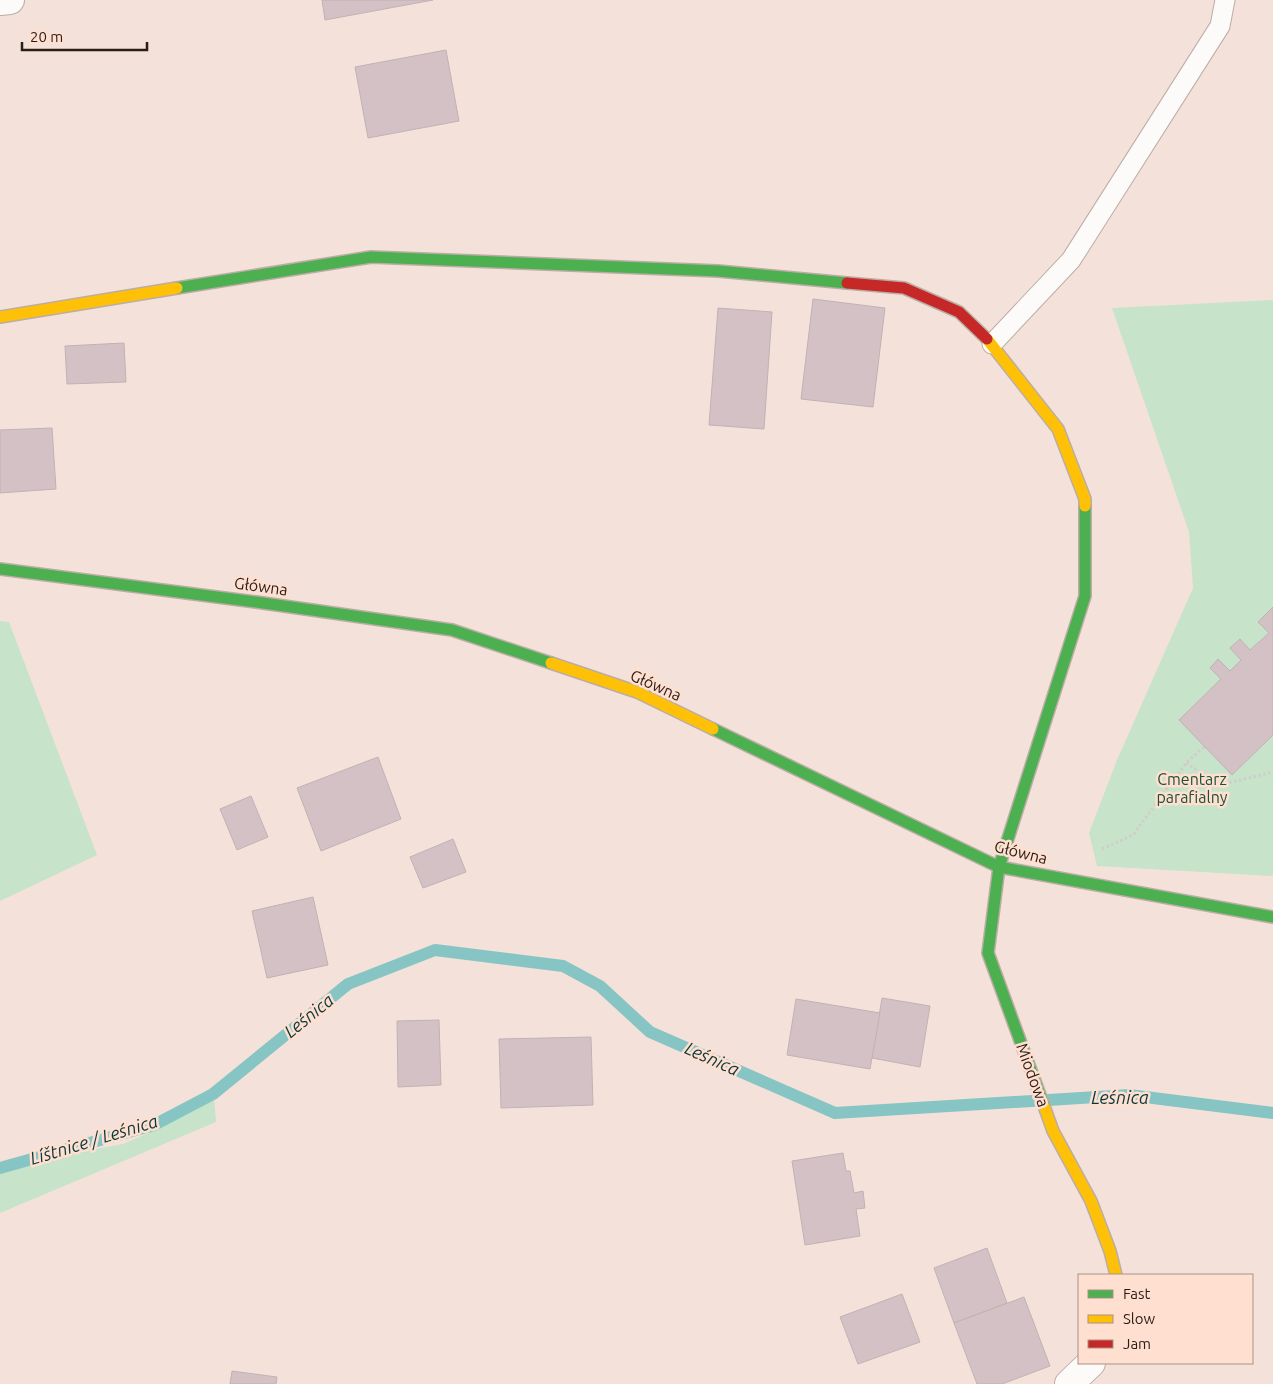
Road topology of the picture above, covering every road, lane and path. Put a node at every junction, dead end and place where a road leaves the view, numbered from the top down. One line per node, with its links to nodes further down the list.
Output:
1 (10, 0): 3 (street)
2 (1225, 0): 5 (lane)
3 (0, 1)
4 (0, 317): 5 (street, Miodowa)
5 (992, 344): 11 (street, Miodowa)
6 (0, 569): 11 (street, Główna)
7 (1204, 747): 8 (path)
8 (1186, 763): 9 (path); 10 (path)
9 (1273, 772)
10 (1095, 852)
11 (999, 867): 12 (street, Główna); 13 (street, Miodowa)
12 (1273, 918)
13 (1116, 1274)
14 (1090, 1364): 15 (street)
15 (1069, 1384)

